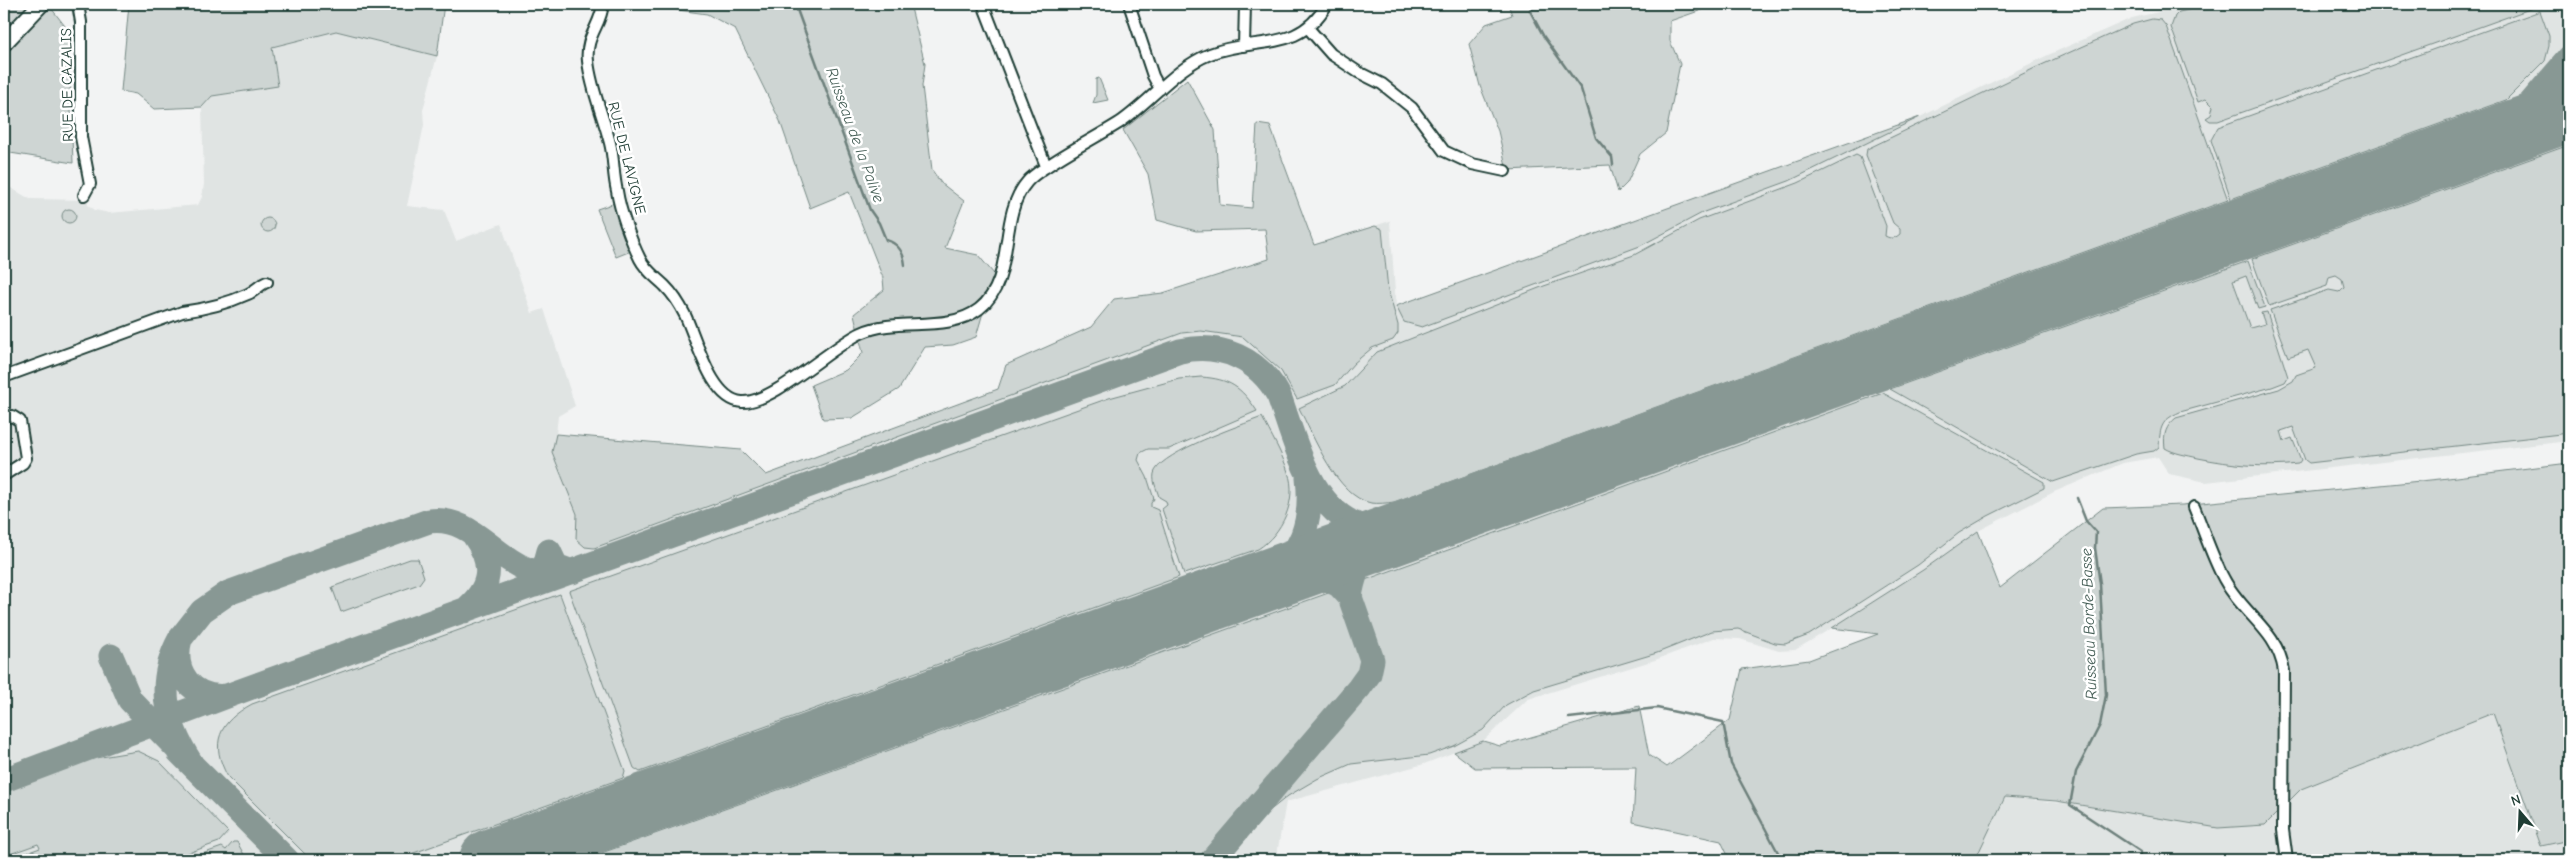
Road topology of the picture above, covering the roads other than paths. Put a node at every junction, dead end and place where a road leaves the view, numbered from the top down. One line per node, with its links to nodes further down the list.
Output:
1 (41, 4): 9 (main road)
2 (78, 4): 14 (street, RUE DE CAZALIS)
3 (603, 4): 12 (street, RUE DE LAVIGNE)
4 (982, 4): 12 (street)
5 (1129, 4): 11 (street)
6 (1245, 4): 10 (street)
7 (1327, 4): 8 (street)
8 (1308, 28): 10 (street); 13 (street)
9 (4, 43)
10 (1244, 46): 11 (street)
11 (1160, 89): 12 (street)
12 (1046, 166)
13 (1505, 171)
14 (84, 195)
15 (267, 282): 16 (street)
16 (4, 377)
17 (4, 418): 18 (street)
18 (4, 475)
19 (2194, 507): 20 (street)
20 (2288, 860)

